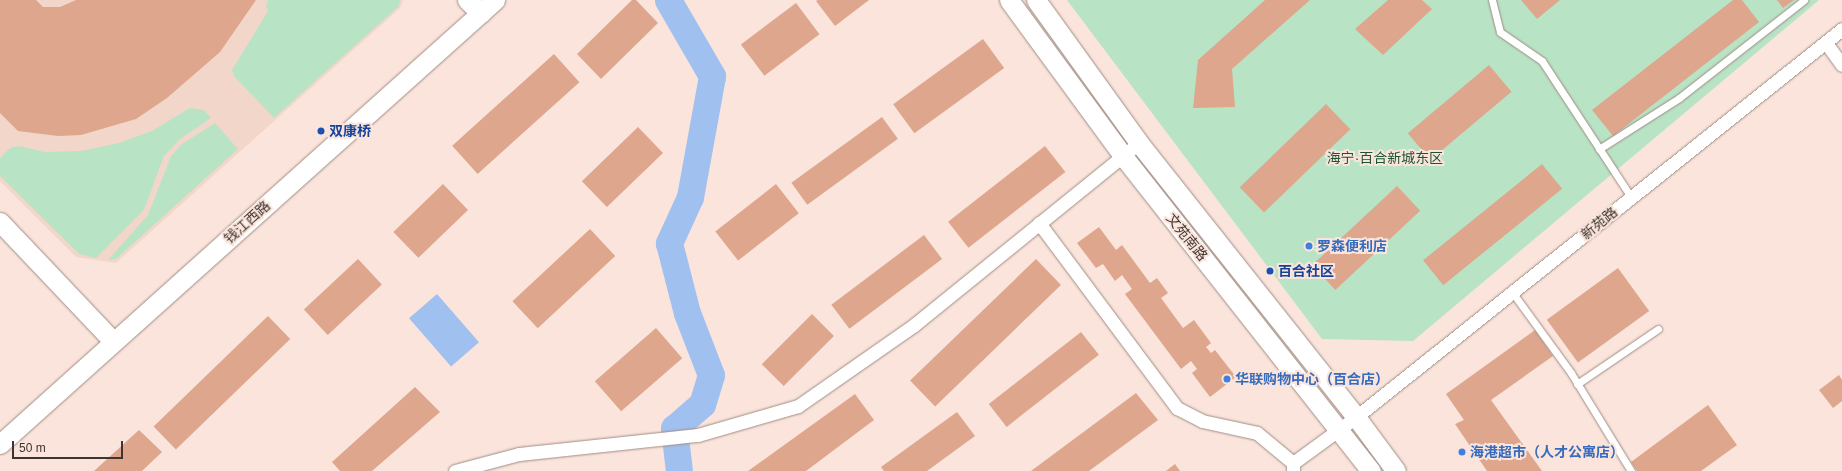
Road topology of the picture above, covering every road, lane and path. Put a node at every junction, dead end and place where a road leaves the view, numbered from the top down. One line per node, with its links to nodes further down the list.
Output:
1 (495, 0): 6 (main road, 钱江西路)
2 (1009, 0): 12 (main road, 文苑南路)
3 (1036, 0): 10 (main road, 文苑南路)
4 (1492, 0): 11 (lane)
5 (1804, 0): 11 (lane)
6 (474, 7): 18 (main road, 钱江西路)
7 (1842, 30): 8 (street, 新苑路)
8 (1826, 42): 9 (street); 13 (street, 新苑路)
9 (1842, 65)
10 (1139, 143): 12 (street); 20 (main road, 文苑南路)
11 (1599, 148): 13 (lane)
12 (1123, 156): 15 (street); 21 (main road, 文苑南路)
13 (1631, 197): 16 (street, 新苑路)
14 (0, 222): 18 (main road)
15 (1039, 223): 23 (street); 24 (street)
16 (1512, 292): 19 (lane); 20 (street, 新苑路)
17 (1658, 329): 19 (lane)
18 (113, 341): 22 (main road, 钱江西路)
19 (1577, 384): 27 (lane)
20 (1356, 417): 21 (street, 新苑路); 26 (main road, 文苑南路)
21 (1340, 429): 23 (street, 新苑路); 25 (main road, 文苑南路)
22 (0, 444)
23 (1293, 467)
24 (454, 471)
25 (1371, 471)
26 (1396, 471)
27 (1631, 471)

